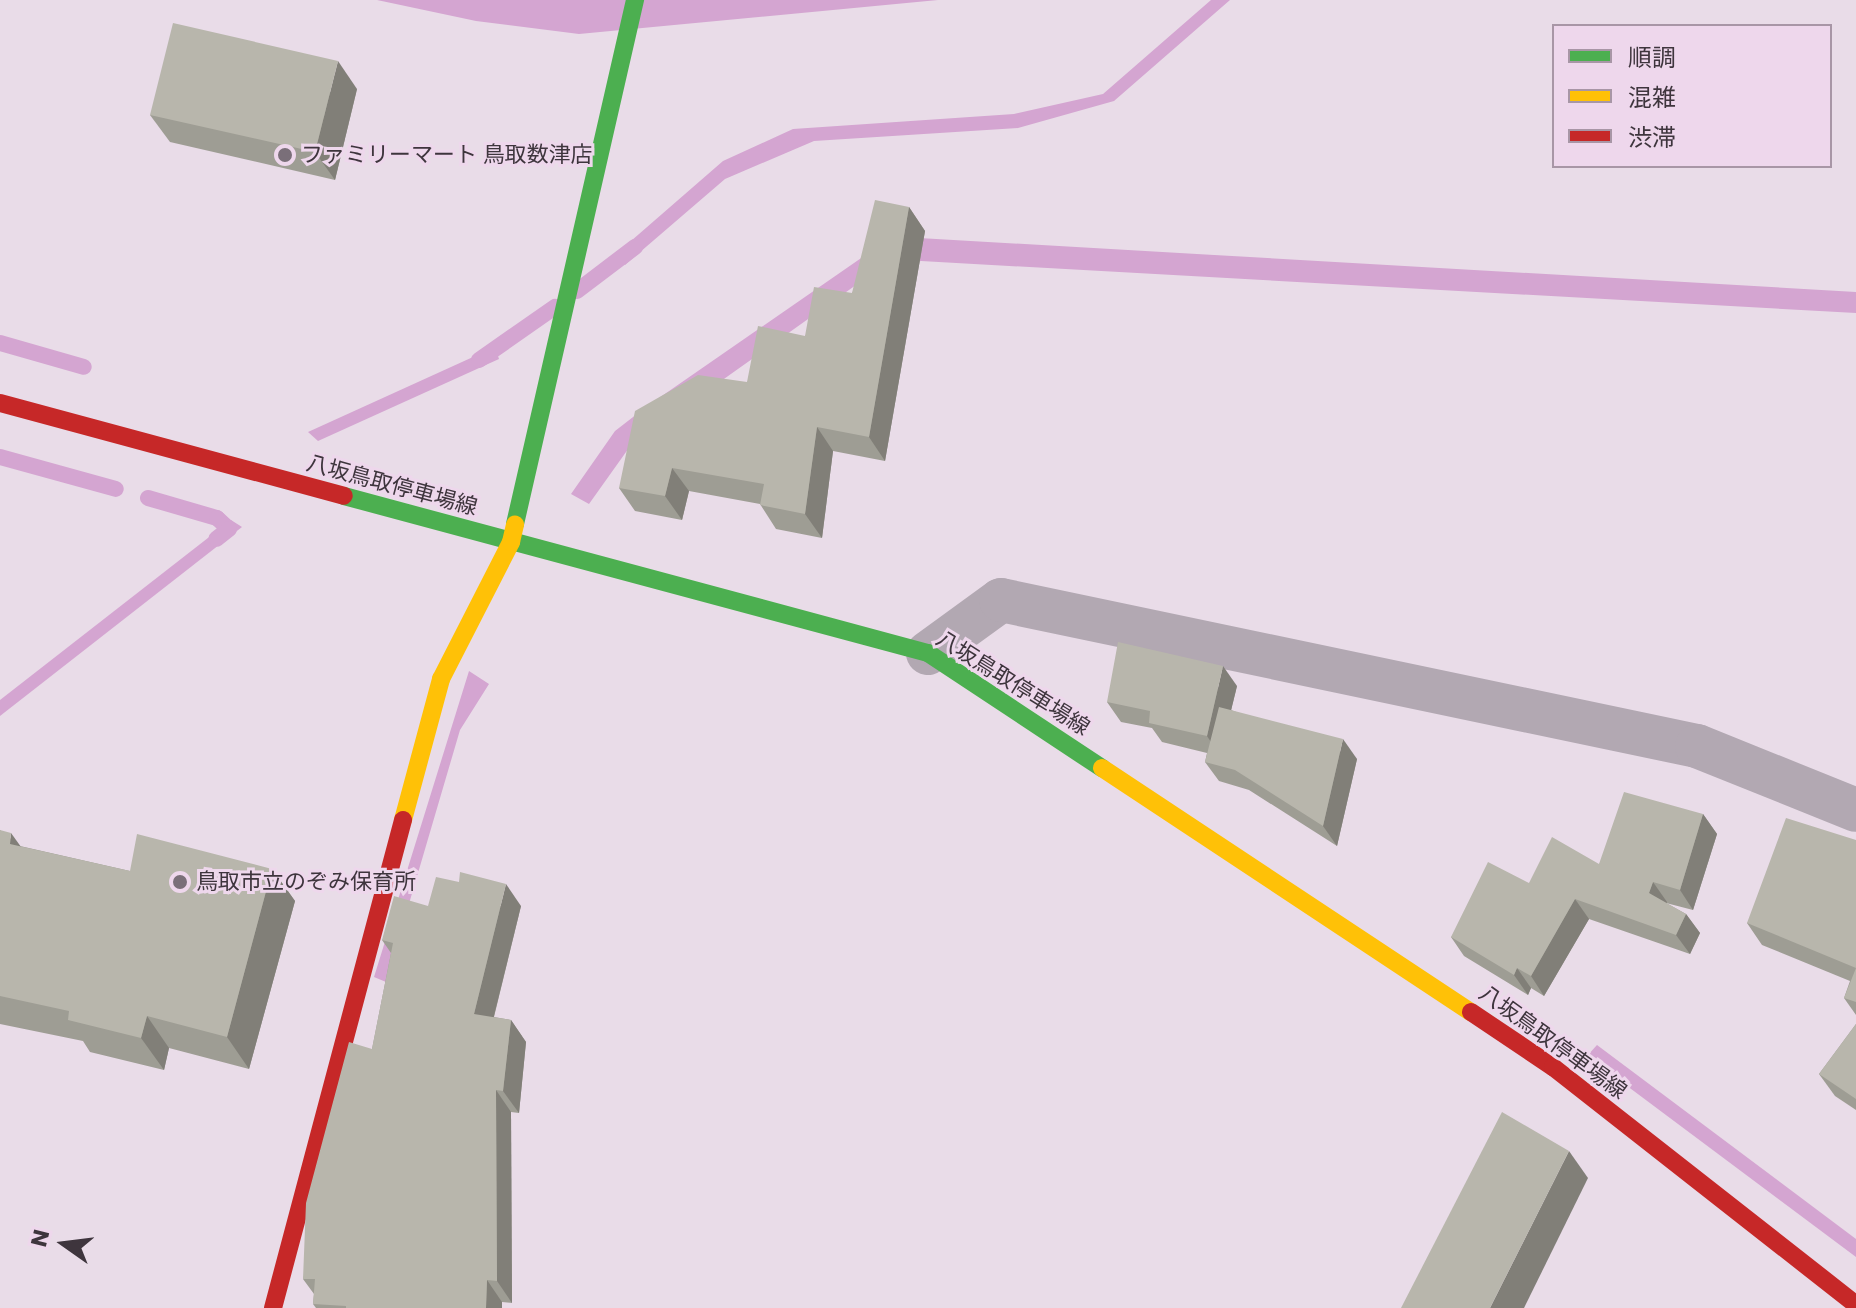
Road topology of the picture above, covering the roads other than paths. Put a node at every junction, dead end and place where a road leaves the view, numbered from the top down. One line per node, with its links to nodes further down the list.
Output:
1 (635, 0): 3 (main road)
2 (0, 403): 3 (main road, 八坂鳥取停車場線)
3 (511, 542): 4 (main road, 八坂鳥取停車場線); 7 (main road)
4 (928, 653): 5 (street); 6 (main road, 八坂鳥取停車場線)
5 (1856, 810)
6 (1856, 1305)
7 (273, 1308)

